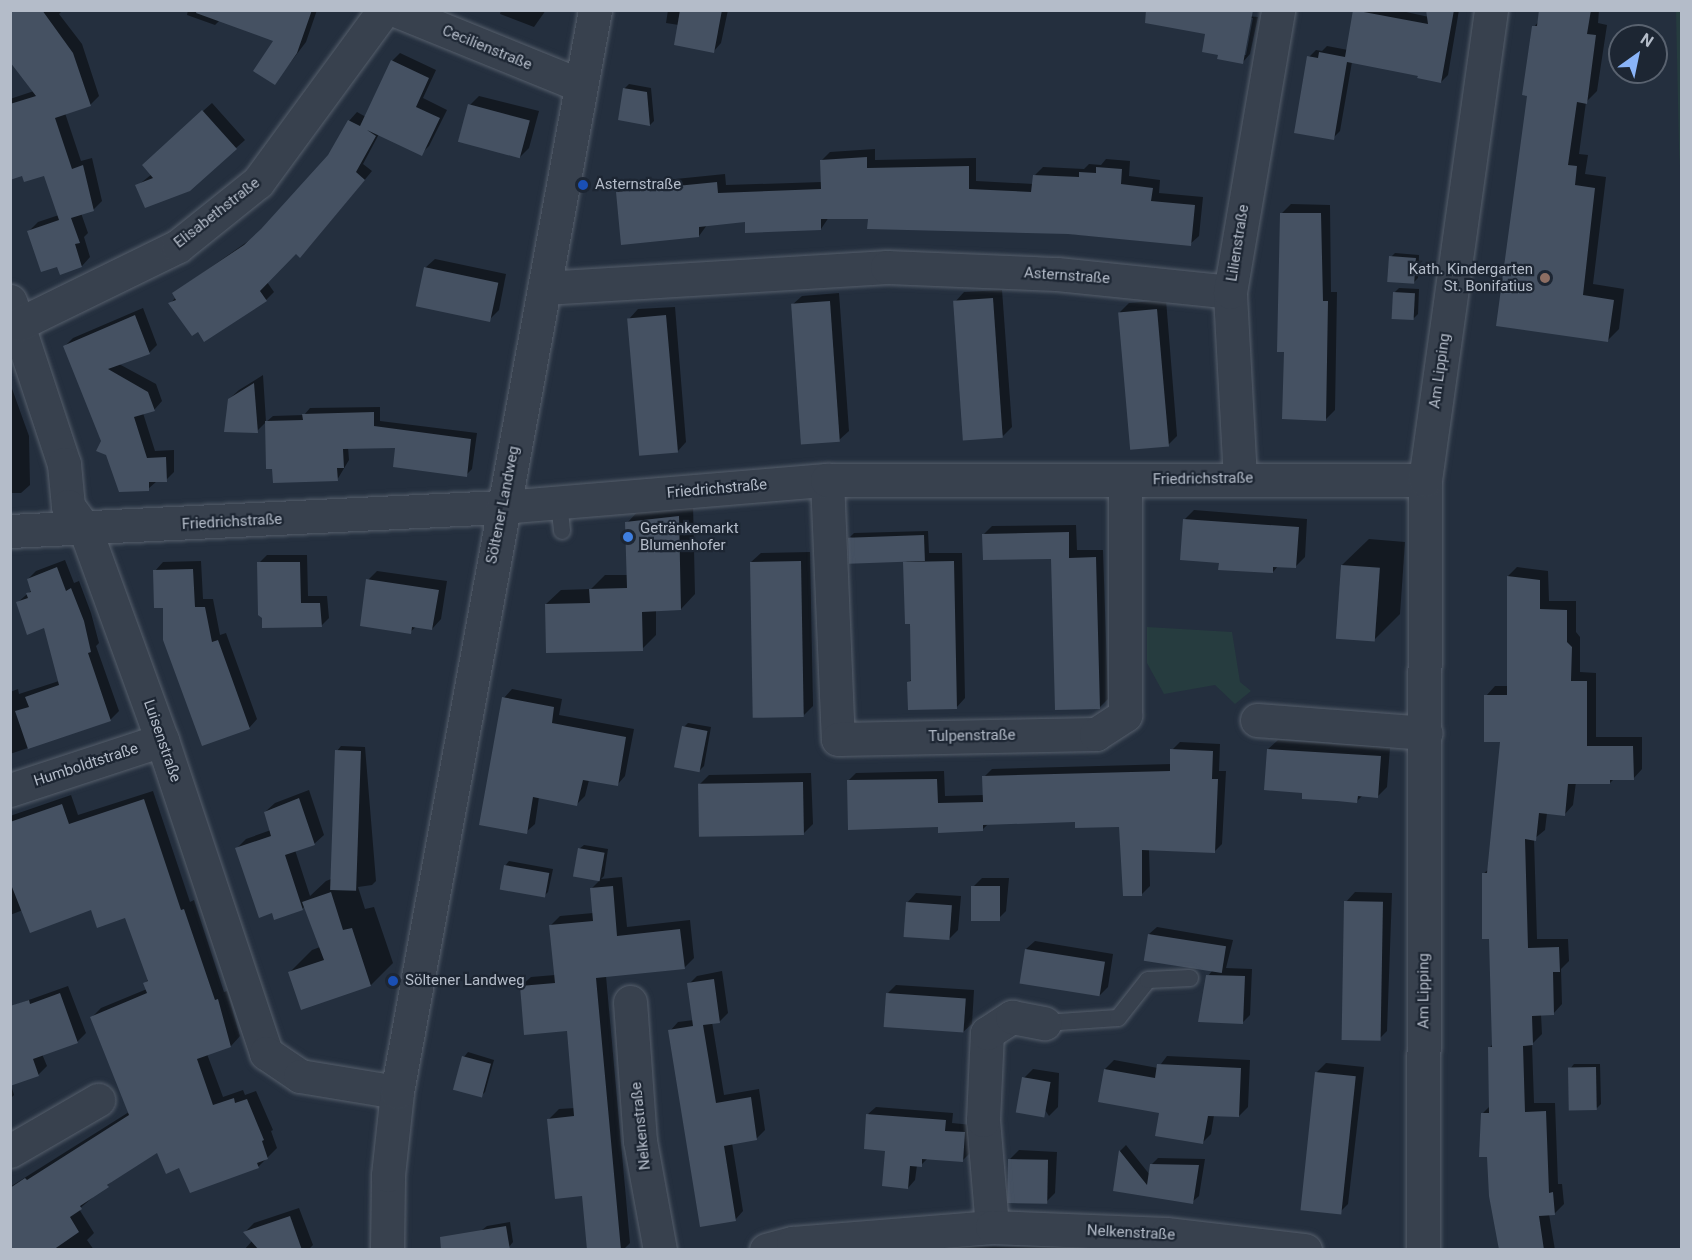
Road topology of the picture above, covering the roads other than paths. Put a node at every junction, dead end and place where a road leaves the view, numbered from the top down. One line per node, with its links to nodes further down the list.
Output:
1 (384, 10): 9 (street, Elisabethstraße)
2 (395, 10): 6 (street, Cecilienstraße)
3 (594, 10): 6 (street, Söltener Landweg)
4 (1278, 10): 8 (street, Lilienstraße)
5 (1491, 10): 13 (street, Am Lipping)
6 (580, 85): 7 (street, Söltener Landweg)
7 (544, 288): 8 (street, Asternstraße); 14 (street, Söltener Landweg)
8 (1230, 292): 10 (street, Lilienstraße)
9 (15, 313): 15 (street, Luisenstraße)
10 (1240, 478): 12 (street, Friedrichstraße); 13 (street, Friedrichstraße)
11 (827, 480): 12 (street, Friedrichstraße); 12 (street, Tulpenstraße); 14 (street, Friedrichstraße)
12 (1125, 480)
13 (1425, 480): 18 (street, Am Lipping)
14 (503, 507): 15 (street, Friedrichstraße); 24 (street, Söltener Landweg)
15 (85, 529): 16 (street, Friedrichstraße); 19 (street, Luisenstraße)
16 (10, 531)
17 (1257, 720): 18 (street)
18 (1426, 733): 32 (street, Am Lipping)
19 (162, 740): 20 (street, Humboldtstraße); 24 (street, Luisenstraße)
20 (10, 790)
21 (1190, 978): 23 (lane)
22 (630, 1002): 29 (street, Nelkenstraße)
23 (1044, 1023): 27 (street)
24 (397, 1092): 28 (street, Söltener Landweg)
25 (98, 1101): 26 (street)
26 (10, 1151)
27 (992, 1227): 30 (street, Nelkenstraße); 31 (street, Nelkenstraße)
28 (387, 1250)
29 (660, 1250)
30 (766, 1250)
31 (1305, 1250)
32 (1423, 1250)

